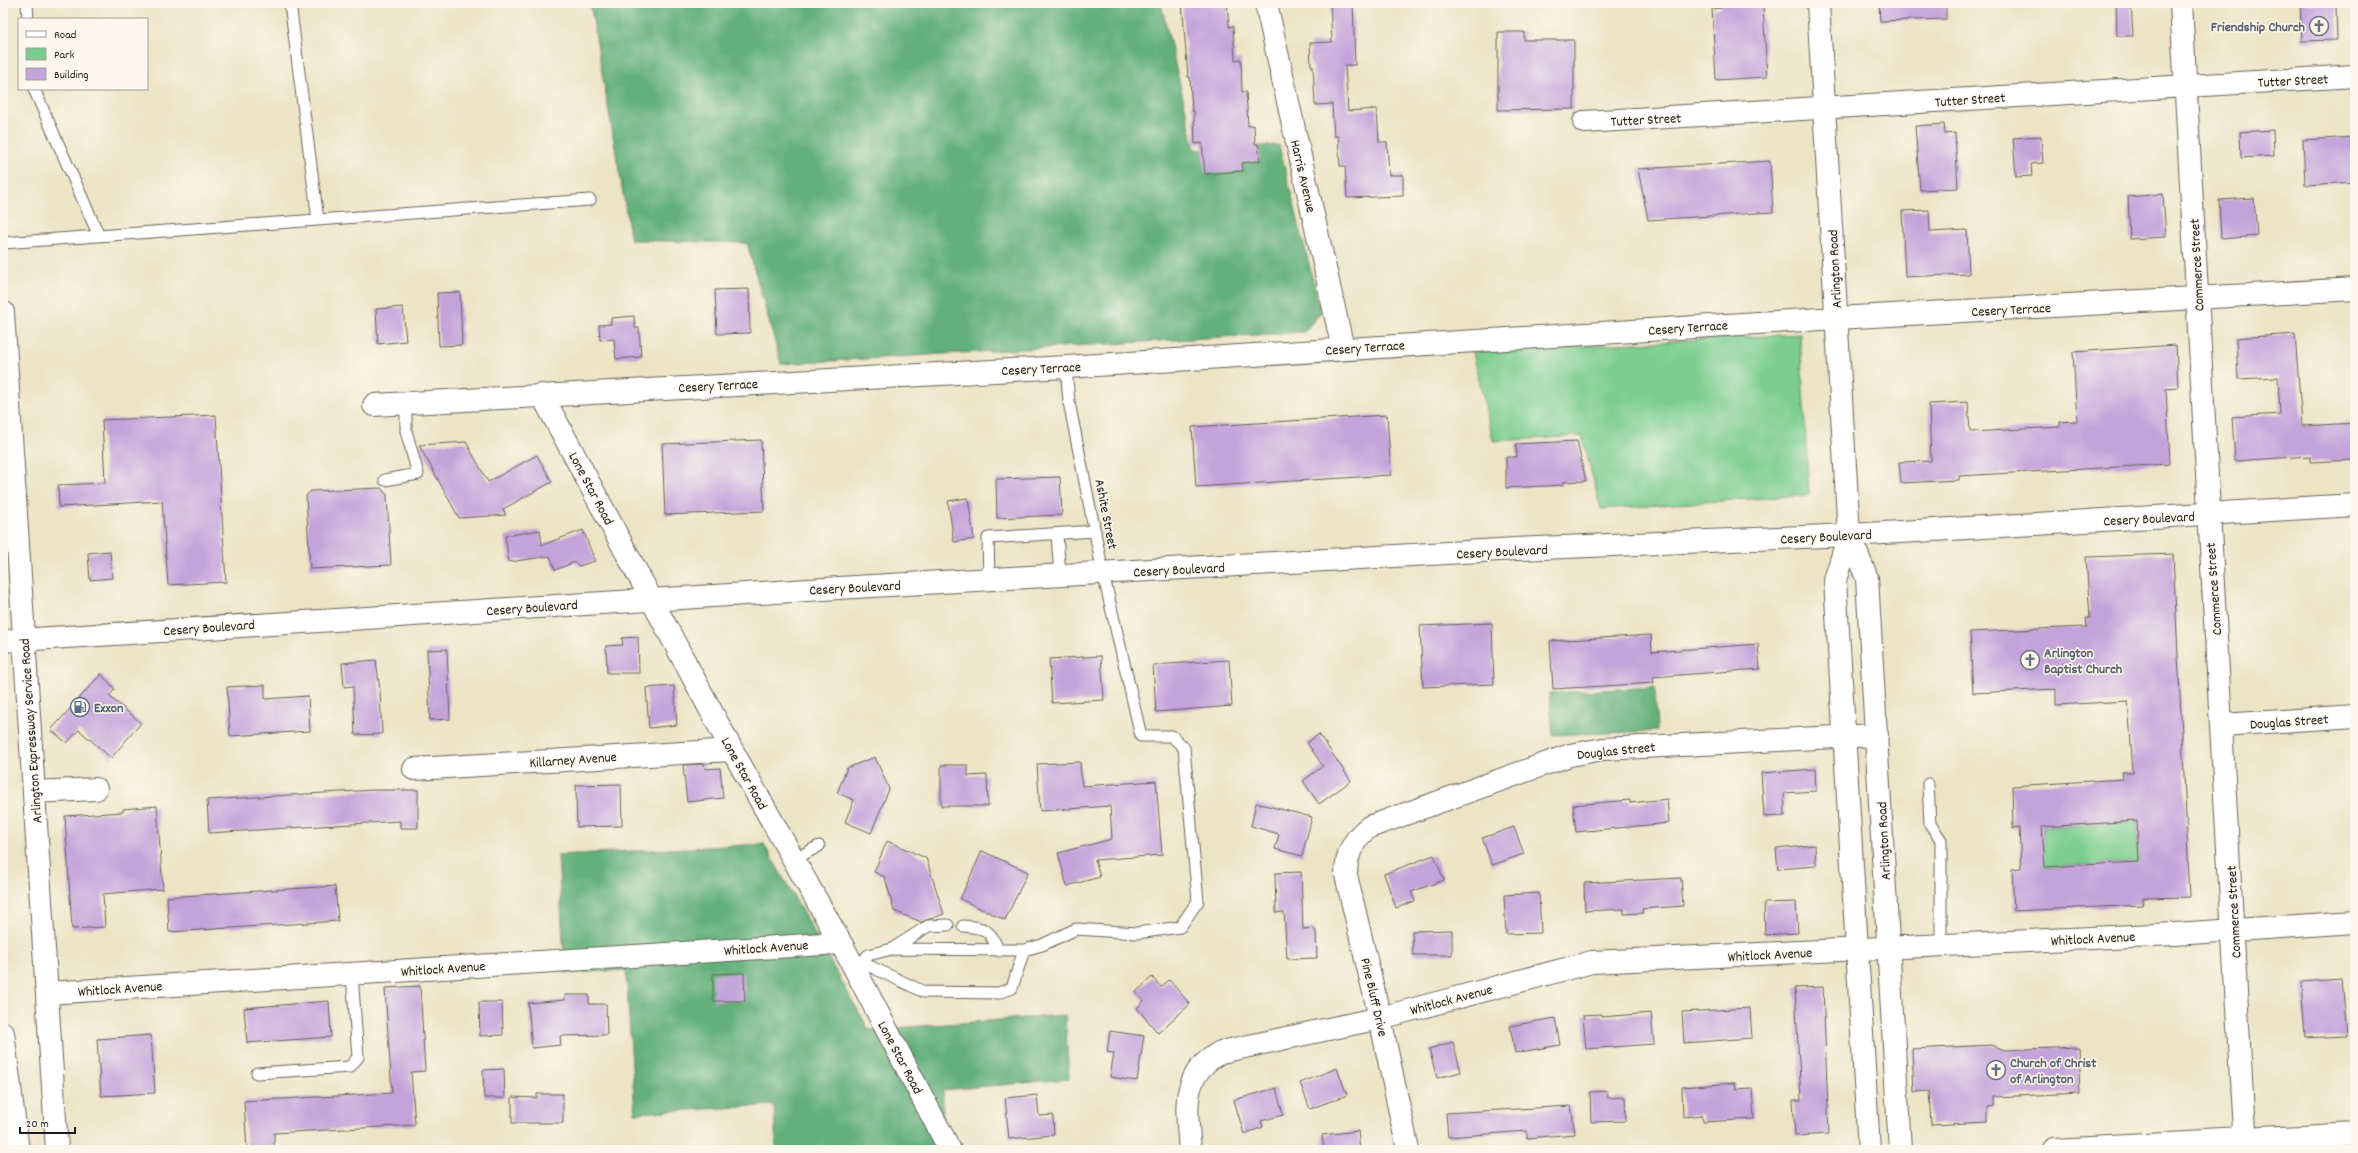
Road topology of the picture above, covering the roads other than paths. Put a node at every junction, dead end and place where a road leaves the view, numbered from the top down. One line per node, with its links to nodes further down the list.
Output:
1 (27, 3): 6 (lane)
2 (290, 3): 13 (lane)
3 (1266, 3): 20 (main road, Harris Avenue)
4 (1818, 3): 10 (main road, Arlington Road)
5 (2181, 3): 8 (main road, Commerce Street)
6 (28, 18)
7 (2355, 76): 8 (main road, Tutter Street)
8 (2186, 86): 10 (main road, Tutter Street); 17 (main road, Commerce Street)
9 (34, 90): 14 (lane)
10 (1825, 108): 11 (main road, Tutter Street); 19 (main road, Arlington Road)
11 (1584, 122)
12 (590, 200): 13 (lane)
13 (318, 220): 14 (lane)
14 (99, 236): 15 (lane)
15 (3, 243)
16 (2355, 289): 17 (main road, Cesery Terrace)
17 (2198, 299): 19 (main road, Cesery Terrace); 27 (main road, Commerce Street)
18 (3, 312): 35 (main road, Arlington Expressway Service Road)
19 (1837, 318): 20 (main road, Cesery Terrace); 30 (main road, Arlington Road)
20 (1343, 349): 21 (main road, Cesery Terrace)
21 (1066, 367): 22 (main road, Cesery Terrace); 28 (lane, Ashite Street)
22 (542, 395): 23 (main road, Cesery Terrace); 34 (main road, Lone Star Road)
23 (406, 404): 24 (main road, Cesery Terrace); 25 (lane)
24 (374, 405)
25 (385, 480)
26 (2355, 505): 27 (main road, Cesery Boulevard)
27 (2208, 515): 30 (main road, Cesery Boulevard); 37 (main road, Commerce Street)
28 (1095, 531): 29 (lane); 31 (lane, Ashite Street)
29 (1057, 534): 32 (lane); 33 (lane)
30 (1849, 535): 31 (main road, Cesery Boulevard); 38 (main road, Arlington Road); 39 (main road, Arlington Road)
31 (1103, 573): 32 (main road, Cesery Boulevard); 55 (lane, Ashite Street)
32 (1060, 576): 33 (main road, Cesery Boulevard)
33 (989, 580): 34 (main road, Cesery Boulevard)
34 (651, 599): 35 (main road, Cesery Boulevard); 40 (main road, Lone Star Road)
35 (13, 640): 44 (main road, Arlington Expressway Service Road)
36 (2355, 716): 37 (main road, Douglas Street)
37 (2222, 725): 51 (main road, Commerce Street)
38 (1877, 734): 39 (main road, Douglas Street); 53 (main road, Arlington Road)
39 (1844, 736): 45 (main road, Douglas Street); 56 (main road, Arlington Road)
40 (732, 750): 41 (main road, Killarney Avenue); 47 (main road, Lone Star Road)
41 (414, 769)
42 (1928, 784): 52 (lane)
43 (96, 789): 44 (main road)
44 (34, 792): 60 (main road, Arlington Expressway Service Road)
45 (1353, 845): 61 (main road, Pine Bluff Drive)
46 (820, 846): 47 (lane)
47 (793, 860): 58 (main road, Lone Star Road)
48 (2355, 922): 51 (main road, Whitlock Avenue)
49 (948, 925): 54 (lane)
50 (963, 926): 57 (lane)
51 (2234, 929): 52 (main road, Whitlock Avenue); 65 (main road, Commerce Street)
52 (1941, 945): 53 (main road, Whitlock Avenue)
53 (1889, 948): 56 (main road, Whitlock Avenue); 72 (main road, Arlington Road)
54 (892, 949): 57 (lane); 58 (lane)
55 (1024, 950): 57 (lane); 58 (lane)
56 (1858, 950): 61 (main road, Whitlock Avenue); 71 (main road, Arlington Road)
57 (999, 951)
58 (854, 954): 59 (main road, Whitlock Avenue); 68 (main road, Lone Star Road)
59 (352, 974): 60 (main road, Whitlock Avenue); 63 (lane)
60 (47, 993): 67 (main road, Arlington Expressway Service Road)
61 (1380, 1018): 69 (main road, Whitlock Avenue); 70 (main road, Pine Bluff Drive)
62 (3, 1033): 66 (main road)
63 (257, 1073)
64 (2355, 1134): 65 (main road)
65 (2245, 1145): 73 (main road)
66 (18, 1150)
67 (56, 1150)
68 (950, 1150)
69 (1190, 1150)
70 (1408, 1150)
71 (1868, 1150)
72 (1900, 1150)
73 (2054, 1150)

